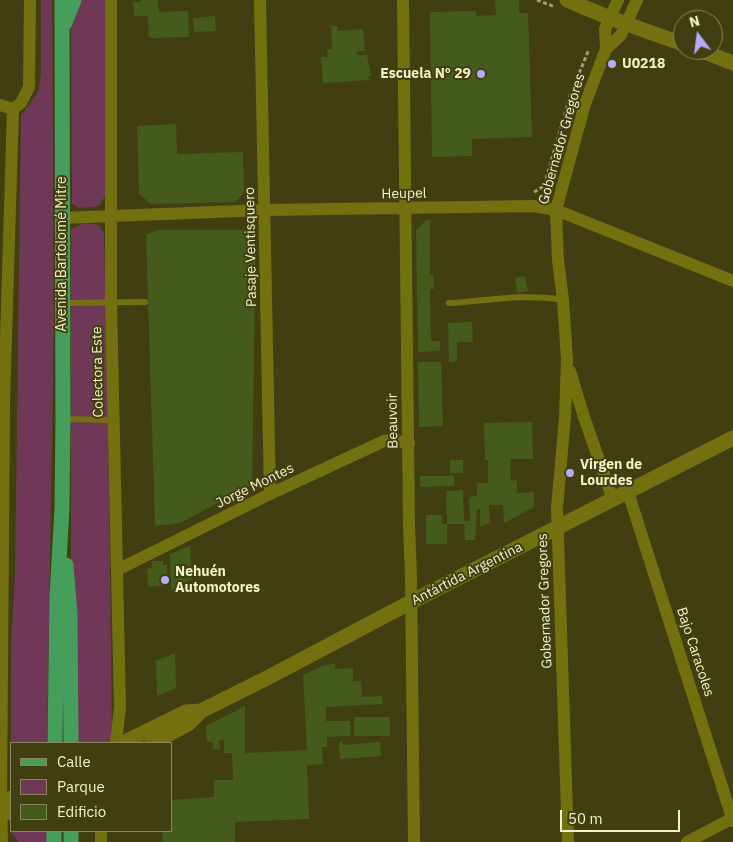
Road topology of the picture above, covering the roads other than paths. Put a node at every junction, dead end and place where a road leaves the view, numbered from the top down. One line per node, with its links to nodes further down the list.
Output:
1 (30, 0): 16 (street)
2 (62, 0): 12 (main road, Avenida Bartolomé Mitre)
3 (74, 0): 12 (main road)
4 (111, 0): 20 (street, Colectora Este)
5 (260, 0): 18 (street, Pasaje Ventisquero)
6 (402, 0): 17 (street, Beauvoir)
7 (567, 0): 10 (street)
8 (618, 0): 10 (street, Gobernador Gregores)
9 (637, 0): 11 (street, Gobernador Gregores)
10 (610, 18): 11 (street); 14 (street, Gobernador Gregores)
11 (627, 23): 13 (street); 14 (street, Gobernador Gregores)
12 (62, 32): 21 (main road, Avenida Bartolomé Mitre)
13 (673, 40)
14 (606, 49): 19 (street, Gobernador Gregores)
15 (0, 105): 16 (street)
16 (13, 109): 29 (street)
17 (405, 209): 18 (street, Heupel); 19 (street, Heupel); 33 (street, Beauvoir)
18 (266, 210): 20 (street, Heupel); 35 (street, Pasaje Ventisquero)
19 (556, 210): 22 (street, Heupel); 23 (street, Gobernador Gregores)
20 (111, 215): 21 (street, Heupel); 24 (street, Colectora Este)
21 (61, 218): 26 (main road, Avenida Bartolomé Mitre)
22 (733, 281)
23 (562, 300): 27 (lane); 28 (street, Gobernador Gregores)
24 (111, 302): 25 (lane); 26 (lane); 31 (street, Colectora Este)
25 (145, 302)
26 (62, 303): 30 (main road, Avenida Bartolomé Mitre)
27 (449, 303)
28 (567, 359): 36 (street, Gobernador Gregores); 39 (street, Gobernador Gregores)
29 (2, 403): 38 (street)
30 (63, 420): 31 (lane); 37 (main road, Avenida Bartolomé Mitre)
31 (114, 420): 40 (street, Colectora Este)
32 (733, 438): 34 (street, Antártida Argentina)
33 (409, 443): 35 (street, Jorge Montes); 41 (street, Beauvoir)
34 (628, 492): 36 (street, Antártida Argentina); 50 (street, Bajo Caracoles)
35 (270, 494): 40 (street, Jorge Montes)
36 (613, 500): 39 (street, Antártida Argentina)
37 (62, 508): 44 (main road, Avenida Bartolomé Mitre); 45 (main road, Avenida Bartolomé Mitre)
38 (2, 525): 42 (street)
39 (558, 528): 41 (street, Antártida Argentina); 53 (street, Gobernador Gregores)
40 (117, 570): 46 (street, Colectora Este)
41 (411, 602): 43 (street, Antártida Argentina); 52 (street, Beauvoir)
42 (1, 647): 49 (street)
43 (201, 711): 47 (street, Antártida Argentina); 48 (street, Antártida Argentina)
44 (71, 740)
45 (54, 742)
46 (116, 742)
47 (125, 742)
48 (154, 742)
49 (4, 808): 51 (street)
50 (733, 819): 54 (street)
51 (2, 842)
52 (414, 842)
53 (568, 842)
54 (687, 842)

